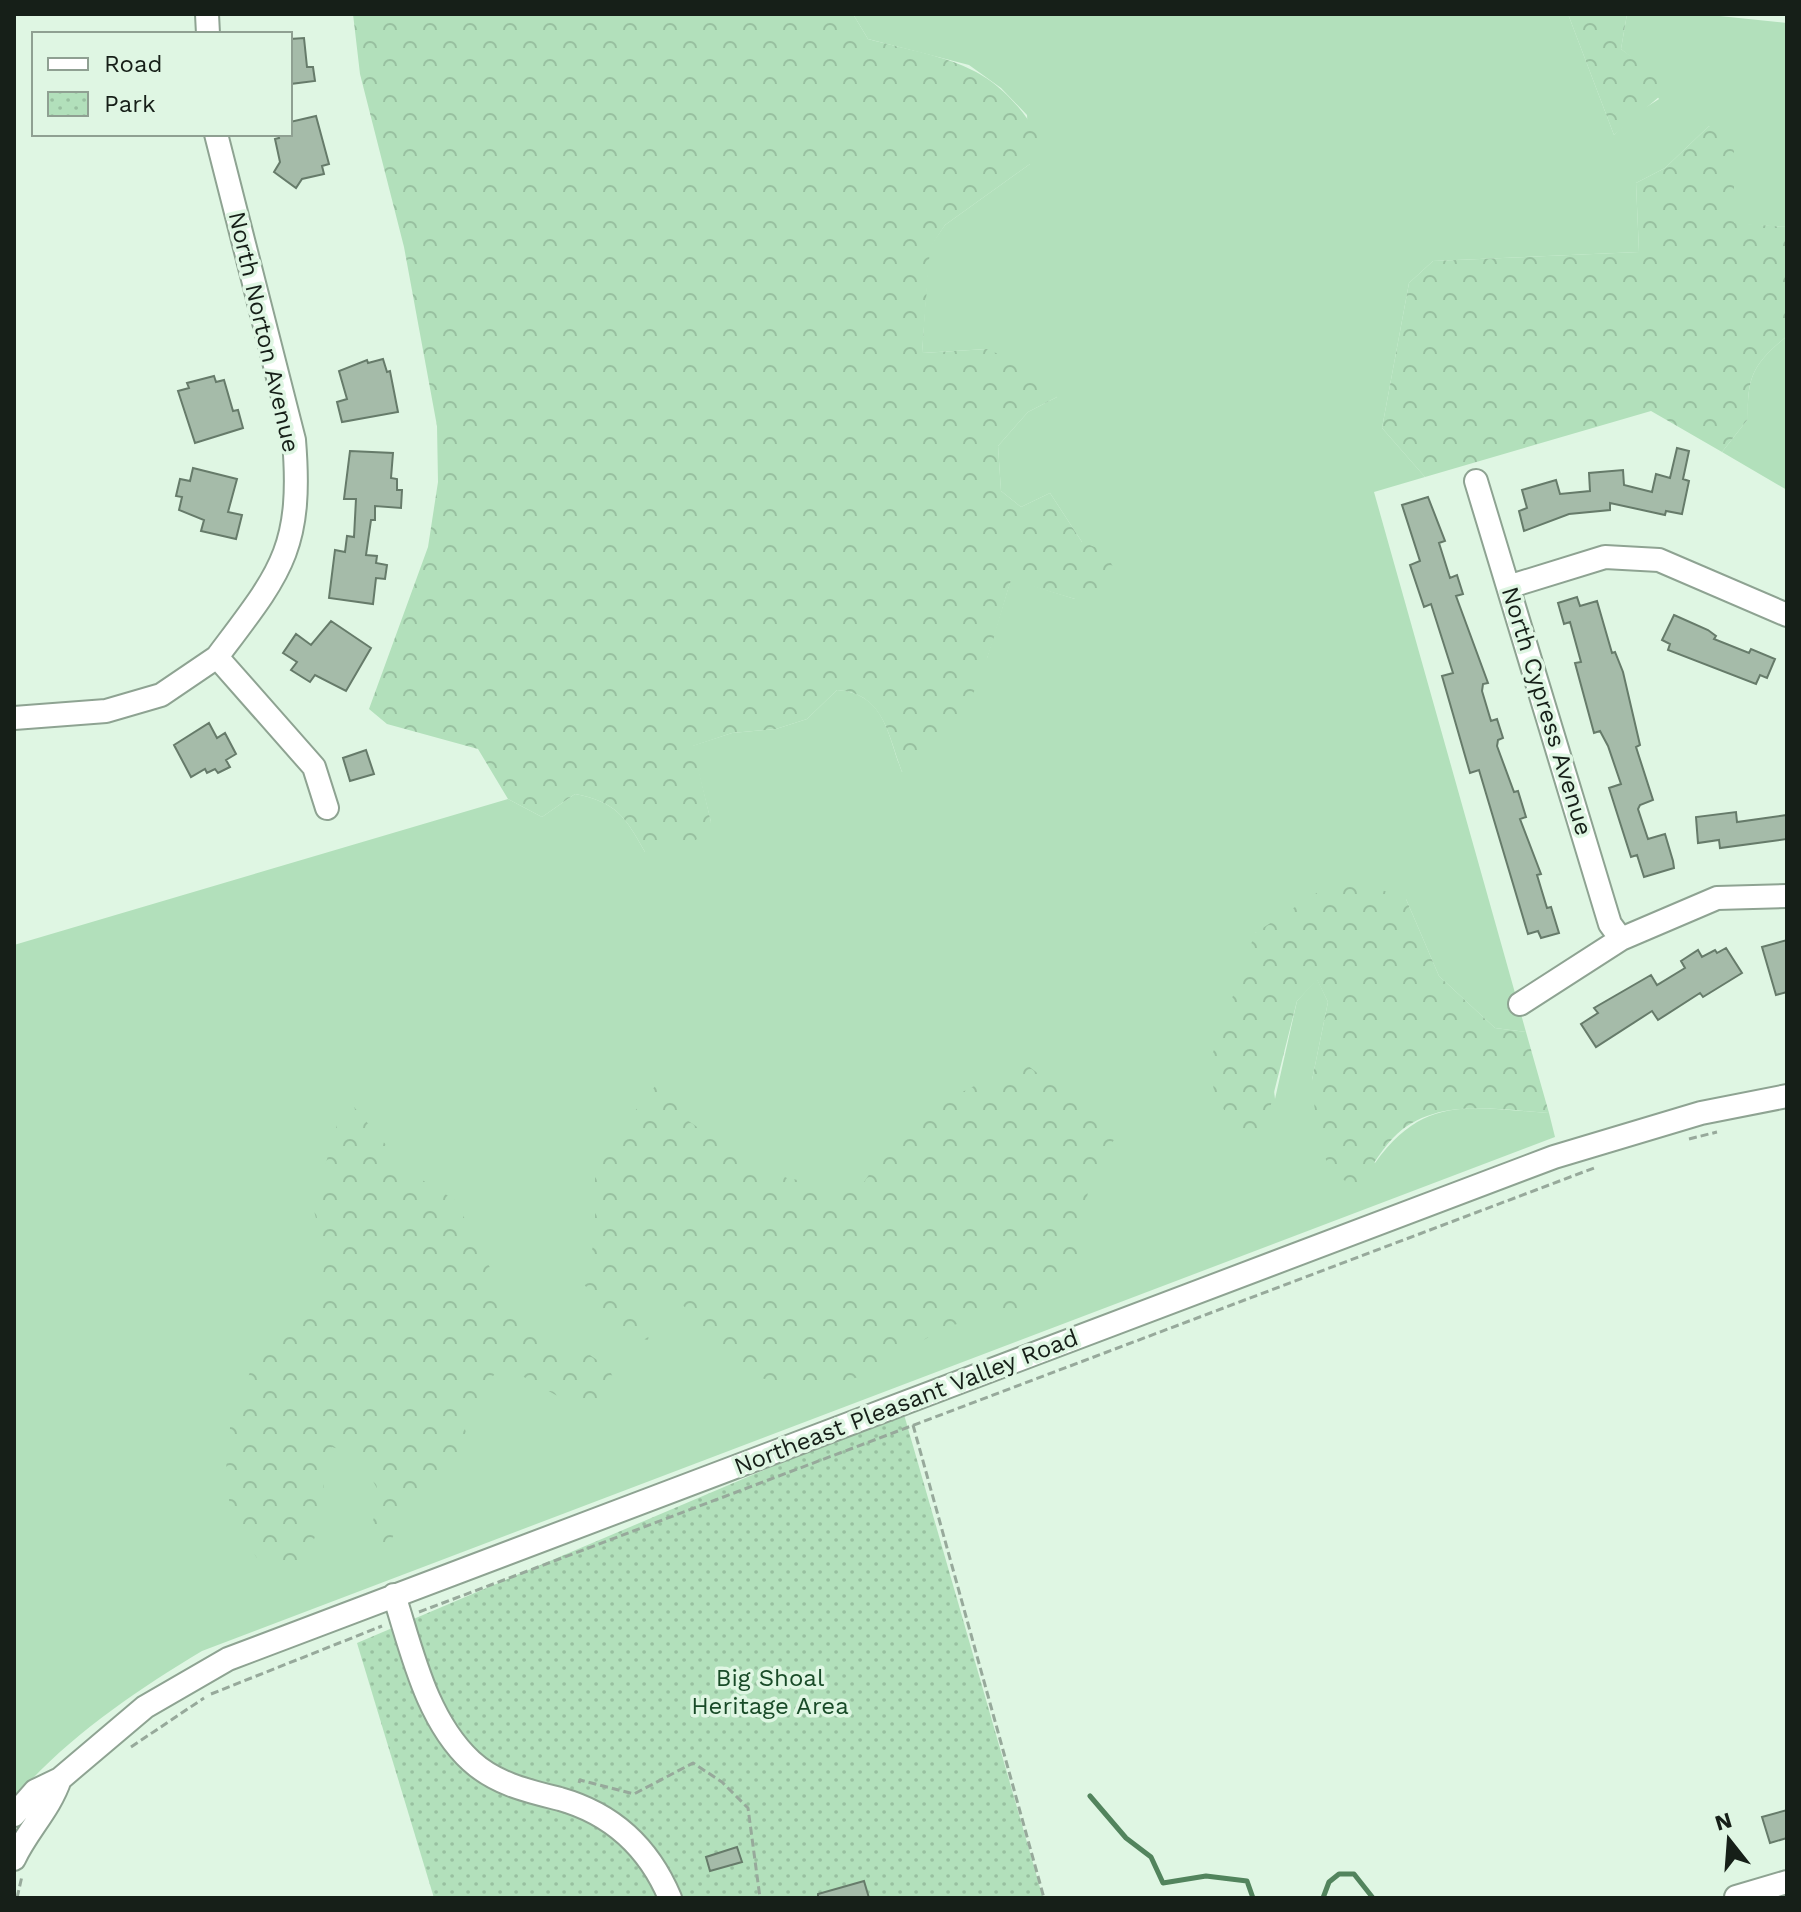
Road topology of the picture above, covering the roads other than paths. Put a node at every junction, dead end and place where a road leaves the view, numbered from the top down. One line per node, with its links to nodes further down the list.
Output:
1 (217, 136): 5 (street, North Norton Avenue)
2 (1476, 481): 3 (street, North Cypress Avenue)
3 (1511, 586): 4 (street); 9 (street, North Cypress Avenue)
4 (1787, 615)
5 (217, 657): 6 (street); 7 (street)
6 (14, 718)
7 (327, 808)
8 (1787, 896): 9 (street)
9 (1621, 939): 10 (street)
10 (1520, 1004)
11 (1787, 1096): 12 (street, Northeast Pleasant Valley Road)
12 (394, 1595): 13 (street, Northeast Pleasant Valley Road); 18 (street)
13 (60, 1779): 14 (street, Northeast Pleasant Valley Road); 15 (street, Northeast Pleasant Valley Road)
14 (14, 1815)
15 (14, 1859)
16 (1787, 1882): 17 (street)
17 (1736, 1897)
18 (670, 1898)

